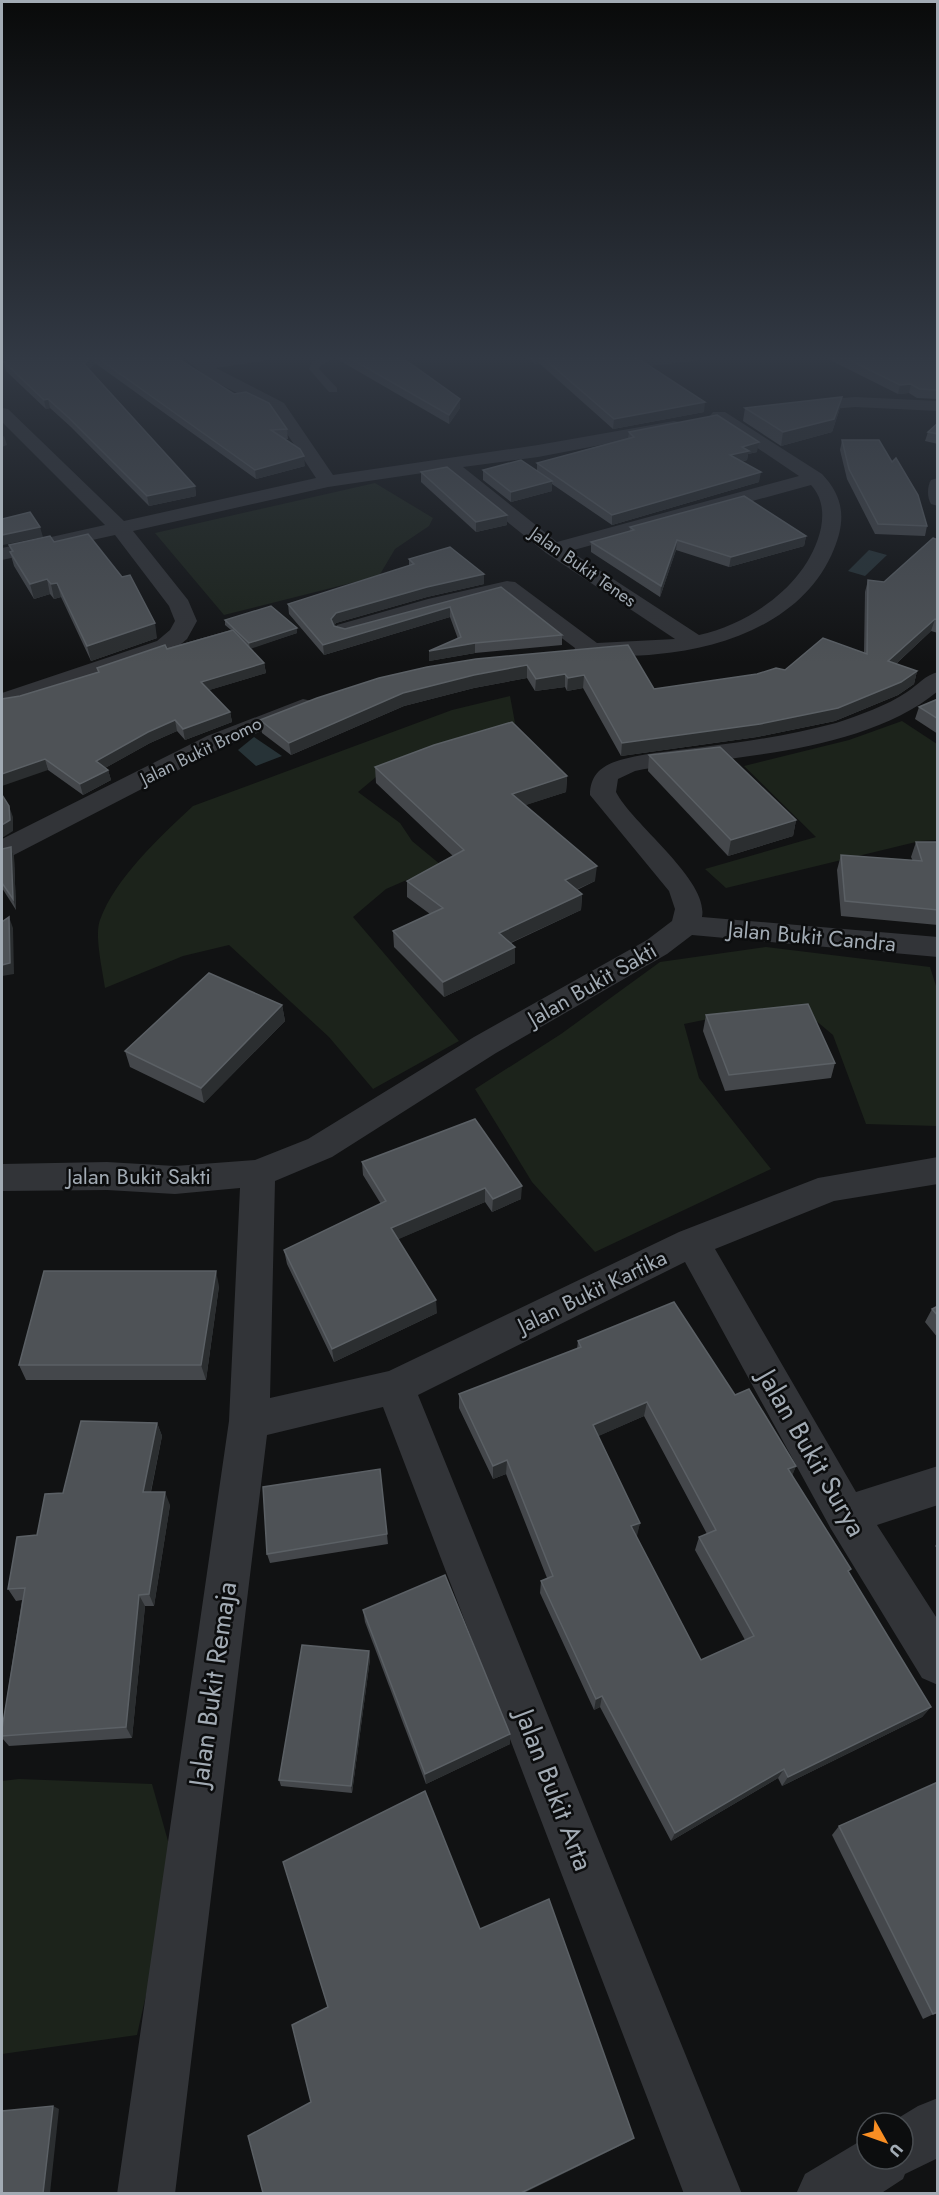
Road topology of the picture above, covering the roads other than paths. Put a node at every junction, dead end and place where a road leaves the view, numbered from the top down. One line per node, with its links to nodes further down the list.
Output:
1 (49, 458): 10 (street)
2 (313, 458): 7 (street)
3 (485, 458): 5 (street)
4 (777, 458): 6 (street)
5 (446, 464): 7 (street); 11 (street, Jalan Bukit Tenes)
6 (814, 478): 11 (street); 16 (street)
7 (328, 481): 10 (street)
8 (938, 484): 9 (street)
9 (938, 500)
10 (119, 527): 12 (street); 21 (street)
11 (552, 549): 16 (street, Jalan Bukit Tenes)
12 (2, 554)
13 (483, 572): 14 (street)
14 (507, 587): 15 (street); 17 (street)
15 (345, 630)
16 (696, 643): 17 (street)
17 (592, 650): 18 (street)
18 (562, 654)
19 (938, 679): 23 (street)
20 (327, 697): 22 (street, Jalan Bukit Bromo)
21 (2, 701)
22 (2, 850)
23 (686, 925): 24 (street, Jalan Bukit Candra); 26 (street, Jalan Bukit Sakti)
24 (938, 947)
25 (938, 1170): 28 (street, Jalan Bukit Kartika)
26 (258, 1173): 27 (street, Jalan Bukit Sakti); 30 (street, Jalan Bukit Remaja)
27 (2, 1177)
28 (692, 1242): 29 (street, Jalan Bukit Kartika); 32 (street, Jalan Bukit Surya)
29 (395, 1386): 30 (street, Jalan Bukit Kartika); 38 (street, Jalan Bukit Arta)
30 (249, 1420): 37 (street, Jalan Bukit Remaja)
31 (938, 1485): 32 (street)
32 (846, 1515): 33 (street, Jalan Bukit Surya)
33 (938, 1662)
34 (938, 2126): 35 (street)
35 (915, 2140)
36 (863, 2171): 39 (street)
37 (146, 2193)
38 (713, 2193)
39 (825, 2193)

